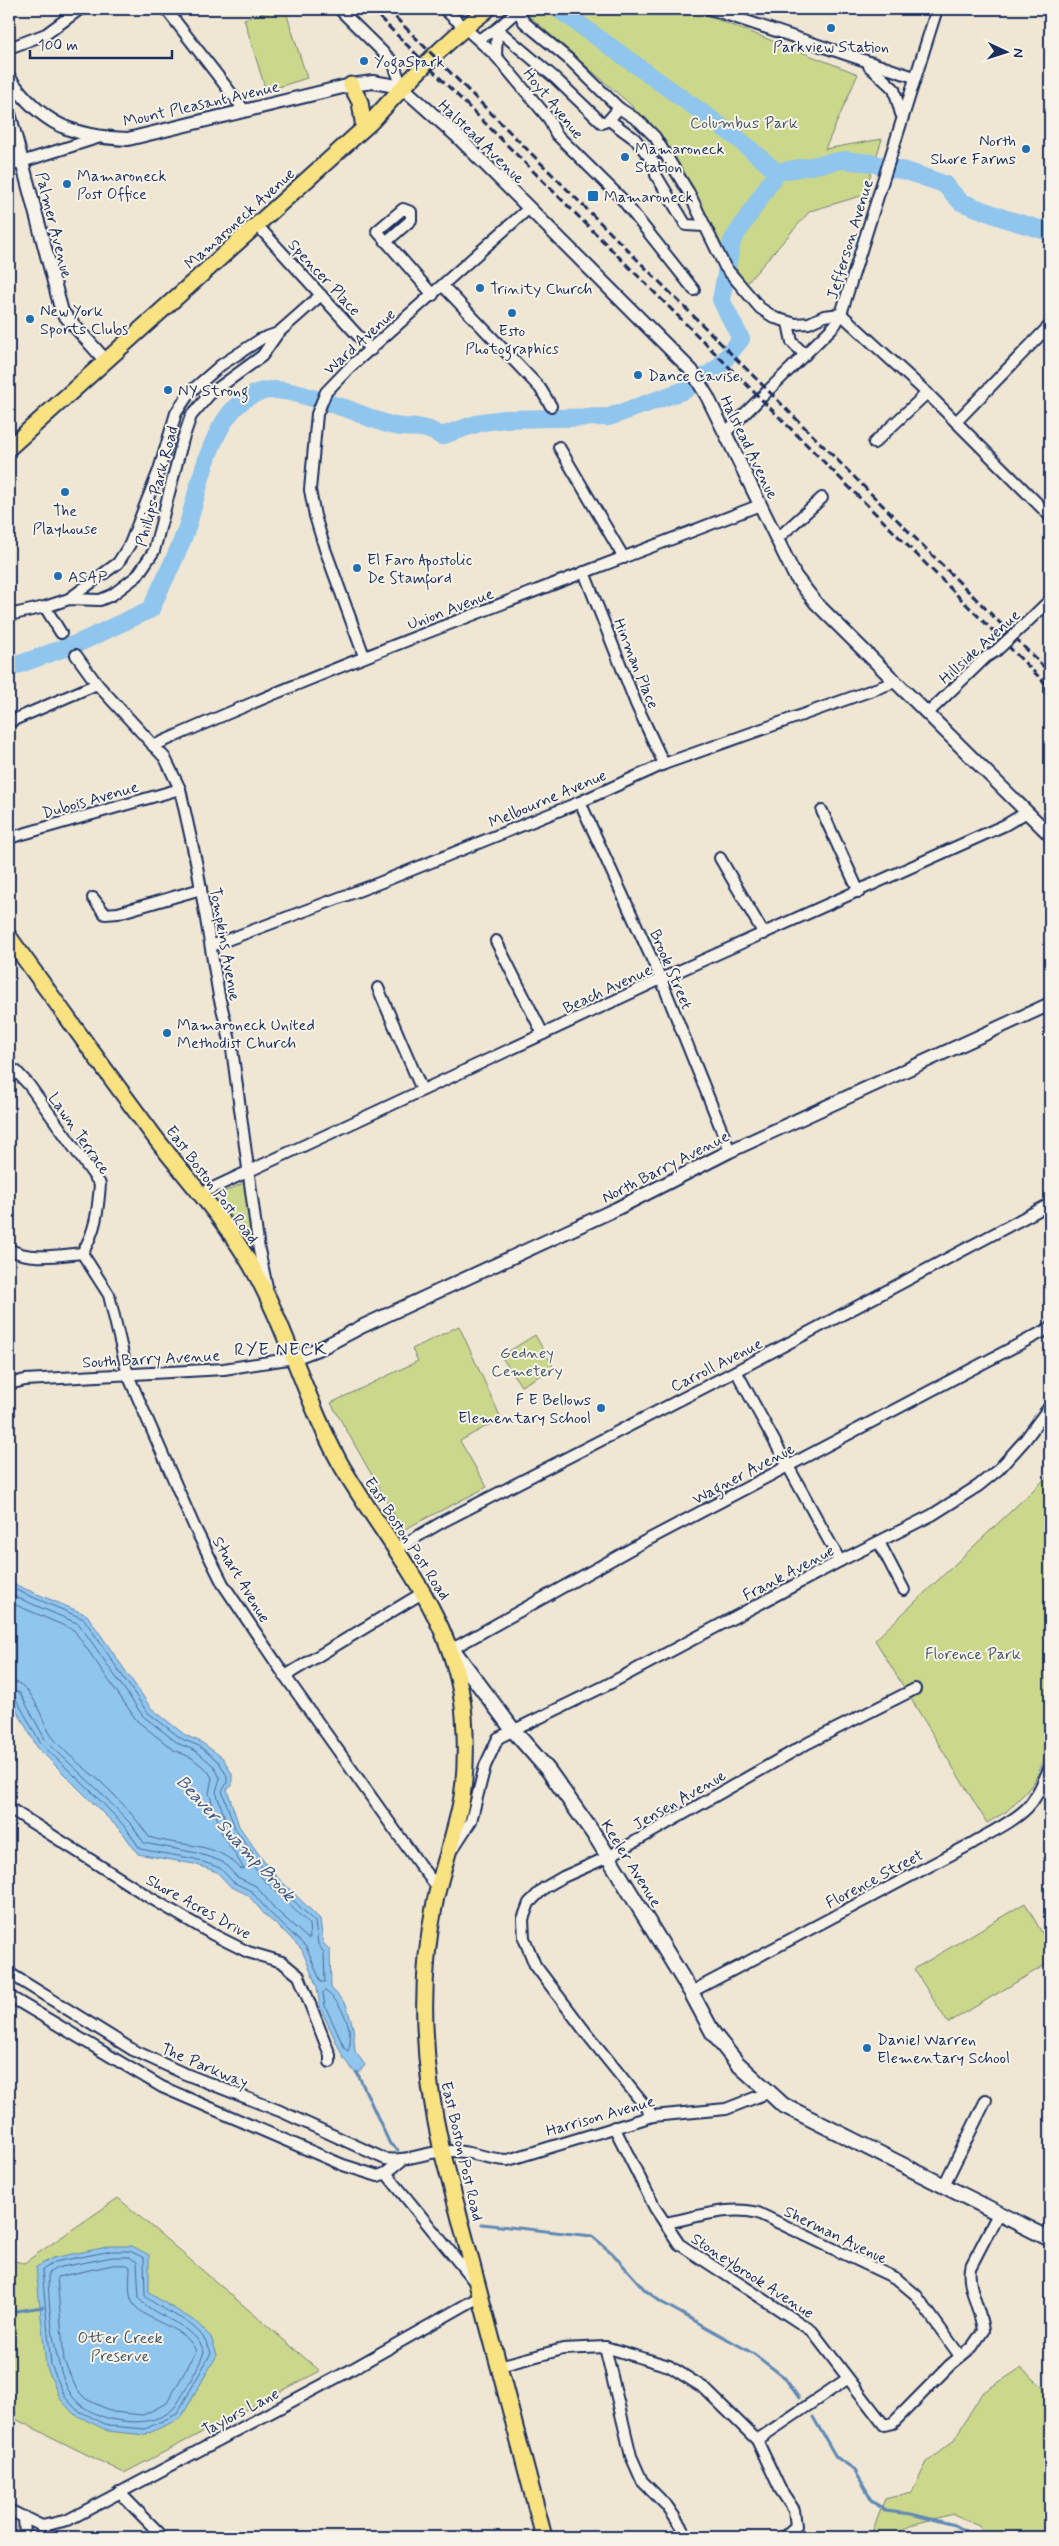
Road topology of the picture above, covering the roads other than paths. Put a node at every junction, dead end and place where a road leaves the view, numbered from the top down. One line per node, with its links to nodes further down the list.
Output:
1 (80, 9): 14 (street)
2 (166, 9): 22 (street)
3 (339, 9): 20 (street)
4 (444, 9): 11 (street, Hoyt Avenue)
5 (488, 9): 11 (main road, Mamaroneck Avenue)
6 (710, 9): 10 (street)
7 (744, 9): 10 (street)
8 (937, 9): 17 (street, Jefferson Avenue)
9 (517, 10): 12 (street); 21 (street)
10 (740, 19): 16 (street)
11 (465, 26): 13 (street, Hoyt Avenue); 20 (main road, Mamaroneck Avenue)
12 (497, 29): 13 (street); 15 (street); 25 (street)
13 (478, 39): 15 (street, Hoyt Avenue)
14 (9, 48)
15 (496, 56): 37 (street, Hoyt Avenue)
16 (862, 60): 17 (street); 24 (street)
17 (914, 77): 24 (street, Jefferson Avenue)
18 (9, 78): 27 (street)
19 (351, 85): 20 (street, Mount Pleasant Avenue); 22 (street, Mount Pleasant Avenue); 26 (main road)
20 (402, 87): 26 (main road, Mamaroneck Avenue); 32 (street, Halstead Avenue)
21 (619, 108): 25 (street); 28 (street)
22 (245, 111): 27 (street, Mount Pleasant Avenue)
23 (9, 113): 29 (street, Palmer Avenue)
24 (902, 118): 40 (street, Jefferson Avenue)
25 (609, 120): 30 (street)
26 (364, 128): 33 (main road, Mamaroneck Avenue)
27 (97, 138): 29 (street, Mount Pleasant Avenue)
28 (666, 157): 30 (street); 34 (street)
29 (23, 162): 31 (street, Mount Pleasant Avenue); 46 (street, Palmer Avenue)
30 (655, 164): 34 (street)
31 (9, 166)
32 (528, 210): 36 (street, Ward Avenue); 50 (street, Halstead Avenue)
33 (257, 225): 38 (street, Spencer Place); 46 (main road, Mamaroneck Avenue)
34 (704, 226): 41 (street)
35 (386, 242): 39 (street)
36 (443, 286): 39 (street, Ward Avenue); 48 (street)
37 (694, 290)
38 (321, 295): 43 (street, Phillips Park Road); 44 (street, Spencer Place)
39 (433, 295): 44 (street, Ward Avenue)
40 (841, 314): 41 (street); 45 (street); 47 (street, Jefferson Avenue)
41 (788, 323): 45 (street)
42 (1050, 325): 49 (street)
43 (278, 333): 60 (street, Phillips Park Road); 60 (street, Phillips Park Road)
44 (371, 350): 66 (street, Ward Avenue)
45 (805, 355): 50 (street)
46 (105, 360): 53 (main road, Mamaroneck Avenue)
47 (927, 393): 49 (street, Jefferson Avenue); 51 (street)
48 (551, 406)
49 (956, 422): 56 (street, Jefferson Avenue)
50 (725, 433): 55 (street, Halstead Avenue)
51 (874, 443)
52 (559, 447): 58 (street)
53 (9, 448)
54 (822, 498): 57 (street)
55 (760, 505): 57 (street, Halstead Avenue); 58 (street, Union Avenue)
56 (1050, 516)
57 (778, 538): 67 (street, Halstead Avenue)
58 (624, 558): 59 (street, Union Avenue)
59 (584, 572): 66 (street, Union Avenue); 72 (street, Hinman Place)
60 (69, 599): 62 (street, Phillips Park Road)
61 (1050, 600): 69 (street, Hillside Avenue, bridge)
62 (45, 607): 63 (street, Phillips Park Road); 64 (street)
63 (9, 615)
64 (61, 633)
65 (76, 655): 68 (street, Tompkins Avenue)
66 (364, 656): 71 (street, Union Avenue)
67 (896, 682): 69 (street, Halstead Avenue); 72 (street, Melbourne Avenue)
68 (98, 684): 70 (street); 71 (street, Tompkins Avenue)
69 (927, 714): 76 (street, Halstead Avenue)
70 (9, 722)
71 (153, 746): 73 (street, Tompkins Avenue)
72 (664, 764): 74 (street, Melbourne Avenue)
73 (180, 789): 78 (street, Dubois Avenue); 80 (street, Tompkins Avenue)
74 (580, 802): 86 (street, Melbourne Avenue); 87 (street, Brook Street)
75 (822, 810): 81 (street)
76 (1027, 812): 77 (street, Halstead Avenue); 81 (street, Beach Avenue)
77 (1050, 836)
78 (9, 838)
79 (720, 858): 83 (street)
80 (201, 889): 82 (street); 86 (street, Tompkins Avenue)
81 (859, 892): 83 (street, Beach Avenue)
82 (94, 898)
83 (764, 934): 87 (street, Beach Avenue)
84 (9, 938): 95 (main road, East Boston Post Road)
85 (496, 941): 90 (street)
86 (211, 946): 94 (street, Tompkins Avenue)
87 (661, 979): 90 (street, Beach Avenue); 93 (street, Brook Street)
88 (378, 988): 92 (street)
89 (1050, 1004): 93 (street, North Barry Avenue)
90 (543, 1034): 92 (street, Beach Avenue)
91 (9, 1069): 98 (street, Lawn Terrace)
92 (422, 1090): 94 (street, Beach Avenue)
93 (730, 1151): 101 (street, North Barry Avenue)
94 (250, 1172): 95 (street, Beach Avenue); 99 (street, Tompkins Avenue)
95 (200, 1194): 99 (main road, East Boston Post Road)
96 (1050, 1204): 102 (street, Carroll Avenue)
97 (9, 1249): 98 (street)
98 (82, 1253): 103 (street, Stuart Avenue)
99 (271, 1302): 101 (main road, East Boston Post Road)
100 (1050, 1328): 106 (street, Wagner Avenue)
101 (294, 1358): 103 (street, South Barry Avenue); 108 (main road, East Boston Post Road)
102 (736, 1371): 106 (street); 108 (street, Carroll Avenue)
103 (128, 1374): 104 (street, South Barry Avenue); 113 (street, Stuart Avenue)
104 (9, 1384)
105 (1050, 1406): 107 (street, Frank Avenue)
106 (788, 1466): 109 (street); 112 (street, Wagner Avenue)
107 (880, 1542): 109 (street, Frank Avenue); 110 (street)
108 (396, 1549): 111 (main road, East Boston Post Road)
109 (840, 1561): 115 (street, Frank Avenue)
110 (904, 1590)
111 (424, 1592): 112 (main road, East Boston Post Road); 113 (street)
112 (450, 1645): 115 (main road, Keeler Avenue); 118 (main road, East Boston Post Road)
113 (285, 1676): 120 (street, Stuart Avenue)
114 (915, 1689): 119 (street, Jensen Avenue)
115 (513, 1730): 118 (street, Frank Avenue); 119 (main road, Keeler Avenue)
116 (1050, 1768): 122 (street, Florence Street)
117 (9, 1808): 124 (street, Shore Acres Drive)
118 (447, 1856): 120 (main road, East Boston Post Road)
119 (608, 1857): 122 (main road, Keeler Avenue); 127 (street, Jensen Avenue)
120 (438, 1888): 129 (main road, East Boston Post Road)
121 (9, 1973): 130 (street, The Parkway)
122 (691, 1992): 125 (main road, Keeler Avenue)
123 (9, 1996): 131 (street)
124 (330, 2062)
125 (767, 2093): 127 (street, Harrison Avenue); 132 (main road, Keeler Avenue)
126 (986, 2100): 132 (street)
127 (653, 2116): 128 (street, Harrison Avenue)
128 (614, 2127): 129 (street, Harrison Avenue); 134 (street, Stoneybrook Avenue)
129 (442, 2151): 130 (street, The Parkway); 136 (main road, East Boston Post Road)
130 (401, 2161): 131 (street, The Parkway)
131 (386, 2174): 136 (street)
132 (944, 2185): 133 (main road)
133 (999, 2212): 135 (main road); 138 (street)
134 (665, 2223): 138 (street, Sherman Avenue); 140 (street, Stoneybrook Avenue)
135 (1050, 2238)
136 (480, 2292): 139 (main road, East Boston Post Road); 142 (street, Taylors Lane)
137 (605, 2346): 139 (street); 141 (street); 148 (street)
138 (960, 2356): 140 (street, Stoneybrook Avenue)
139 (499, 2366): 147 (main road, East Boston Post Road)
140 (847, 2379): 141 (street)
141 (757, 2440): 149 (street)
142 (119, 2492): 144 (street, Taylors Lane); 146 (street)
143 (9, 2510): 144 (street, Taylors Lane)
144 (24, 2517): 145 (street)
145 (25, 2537)
146 (163, 2537)
147 (544, 2537)
148 (688, 2537)
149 (784, 2537)

